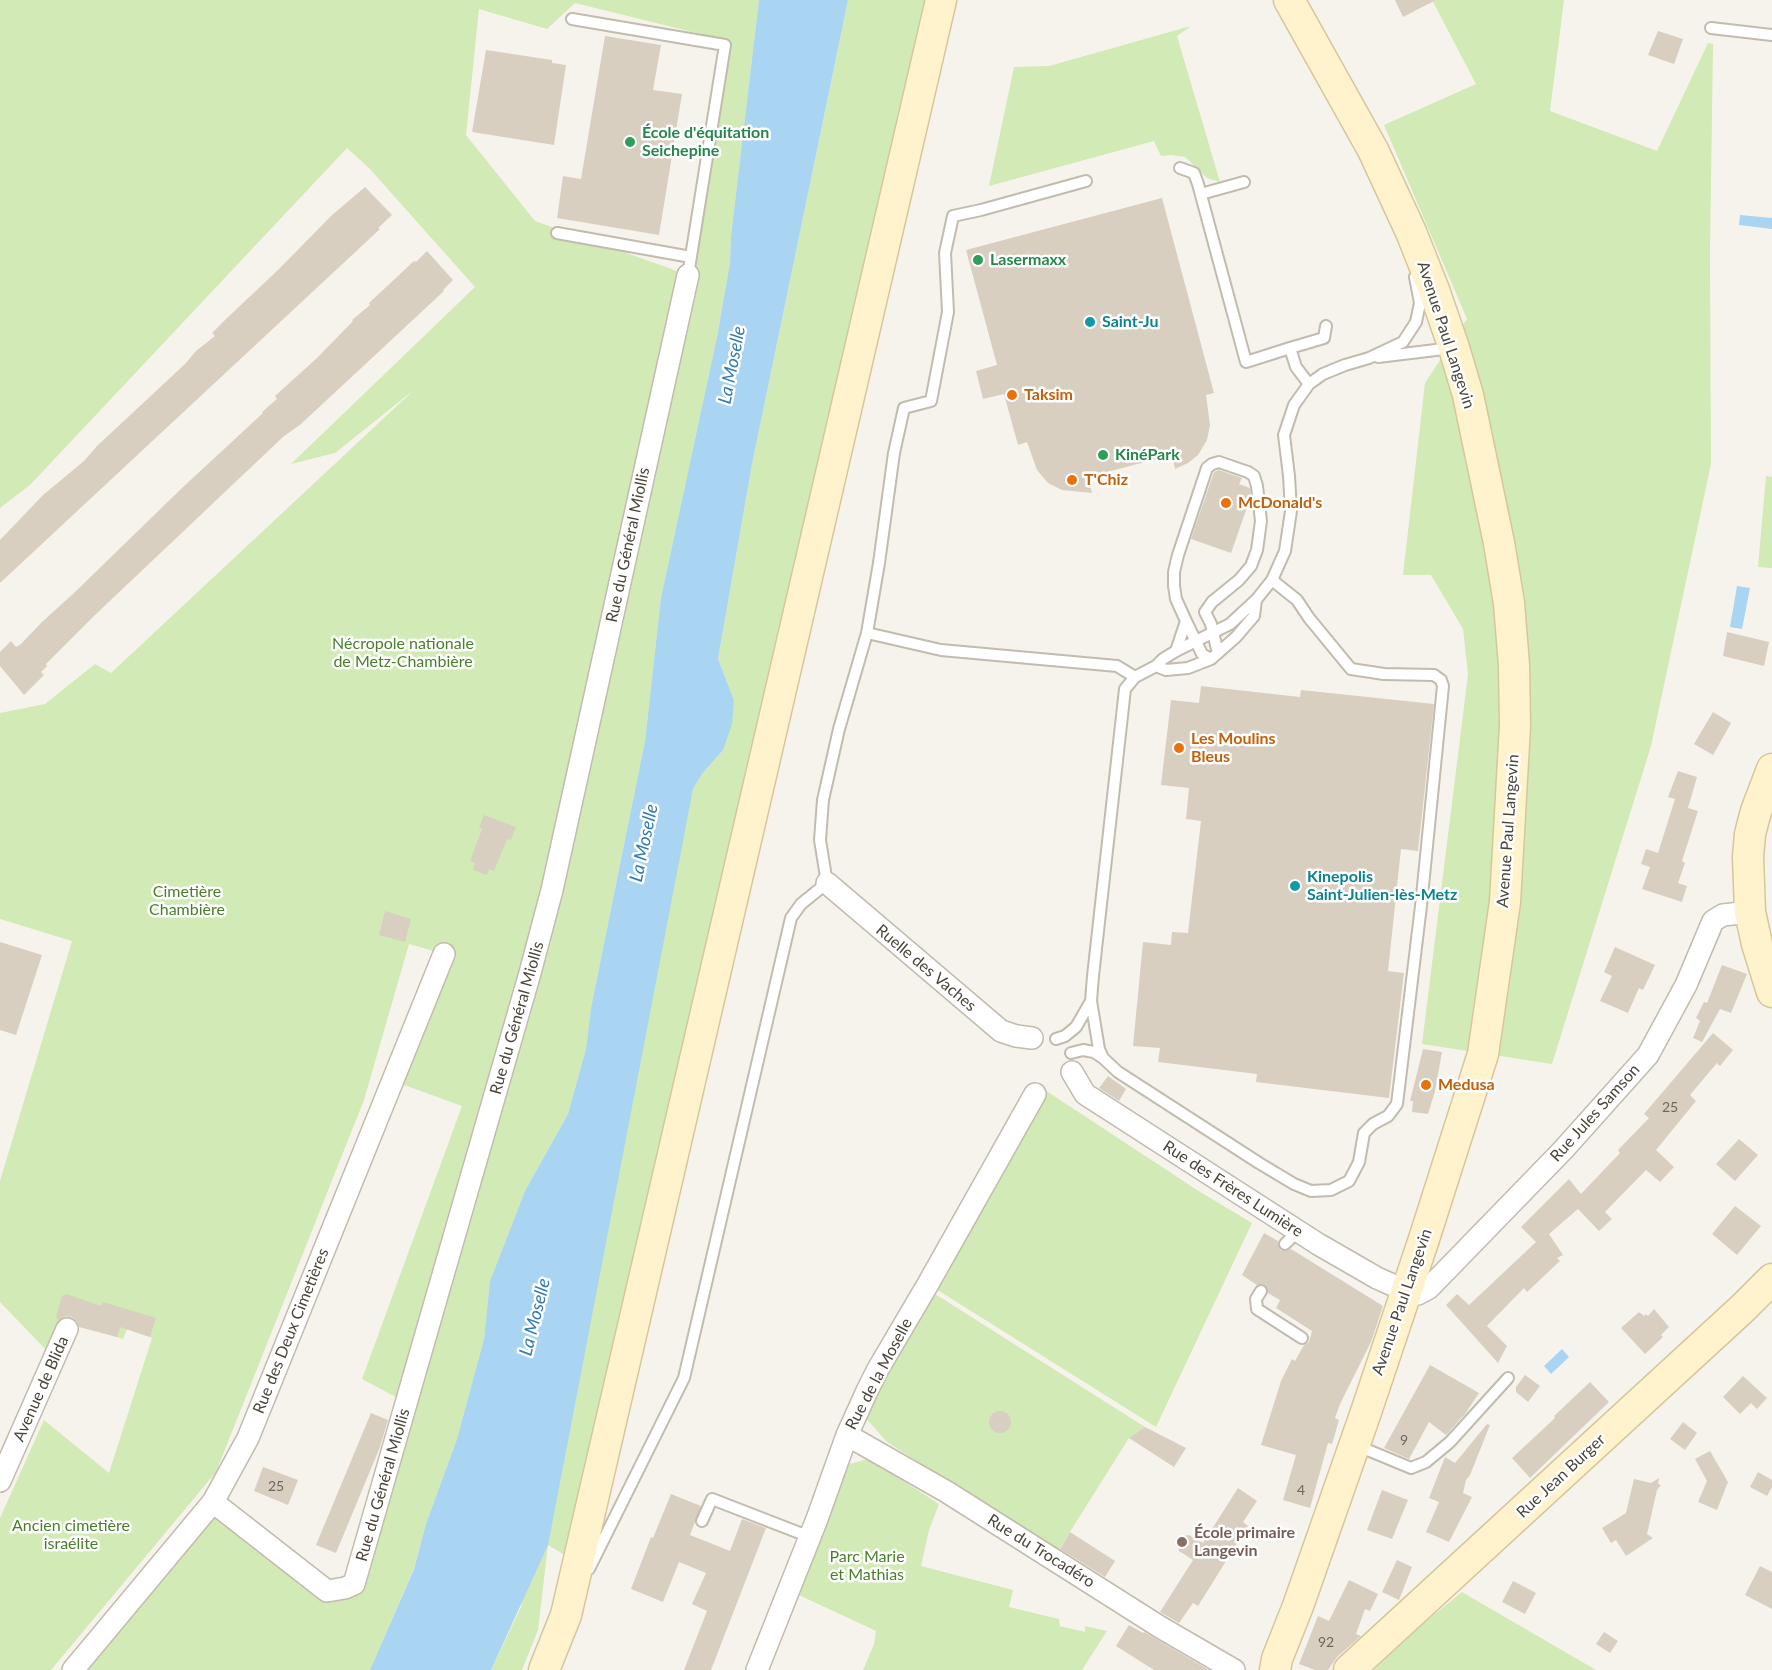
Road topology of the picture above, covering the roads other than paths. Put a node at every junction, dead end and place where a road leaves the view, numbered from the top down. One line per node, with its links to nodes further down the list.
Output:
1 (941, 0): 53 (main road)
2 (1289, 0): 9 (main road, Avenue Paul Langevin)
3 (572, 19): 13 (lane)
4 (1711, 28): 5 (lane)
5 (1772, 35)
6 (1180, 168): 10 (lane)
7 (1086, 181): 23 (lane)
8 (1244, 183): 10 (lane)
9 (1389, 184): 11 (lane); 17 (main road, Avenue Paul Langevin)
10 (1201, 194): 16 (lane)
11 (1391, 214)
12 (557, 233): 13 (lane)
13 (690, 266): 50 (street, Rue du Général Miollis)
14 (1412, 271): 18 (lane)
15 (1326, 326): 16 (lane)
16 (1290, 348): 19 (lane)
17 (1454, 348): 18 (lane); 42 (main road, Avenue Paul Langevin)
18 (1369, 357): 19 (lane)
19 (1309, 384): 20 (lane)
20 (1272, 580): 21 (lane); 38 (lane)
21 (1256, 600): 24 (lane); 27 (lane)
22 (1186, 621): 24 (lane); 25 (lane); 26 (lane)
23 (867, 633): 29 (lane); 31 (lane)
24 (1213, 633): 25 (lane); 27 (lane)
25 (1195, 642): 26 (lane); 27 (lane)
26 (1176, 651): 28 (lane)
27 (1214, 656): 28 (lane)
28 (1156, 666): 29 (lane)
29 (1135, 677): 35 (lane)
30 (1772, 769): 32 (main road)
31 (827, 884): 36 (street, Ruelle des Vaches); 53 (lane)
32 (1750, 912): 34 (main road); 42 (street, Rue Jules Samson)
33 (444, 954): 50 (street, Rue des Deux Cimetières)
34 (1772, 992)
35 (1090, 1000): 37 (lane); 38 (lane)
36 (1032, 1038)
37 (1056, 1039)
38 (1103, 1058): 39 (lane)
39 (1071, 1062): 42 (street, Rue des Frères Lumière)
40 (1035, 1094): 47 (street, Rue de la Moselle)
41 (1772, 1279): 59 (main road, Rue Jean Burger)
42 (1406, 1291): 48 (main road, Avenue Paul Langevin)
43 (1261, 1292): 45 (lane)
44 (67, 1329): 49 (street, Avenue de Blida)
45 (1302, 1338)
46 (1508, 1378): 48 (lane)
47 (847, 1435): 52 (street, Rue de la Moselle); 57 (street, Rue du Trocadéro)
48 (1353, 1444): 58 (main road, Avenue Paul Langevin)
49 (0, 1481)
50 (213, 1502): 54 (street, Rue des Deux Cimetières)
51 (702, 1521): 52 (lane)
52 (810, 1537): 56 (street, Rue de la Moselle)
53 (566, 1615): 55 (main road)
54 (73, 1670)
55 (544, 1670)
56 (757, 1670)
57 (1234, 1670)
58 (1275, 1670)
59 (1349, 1670)

